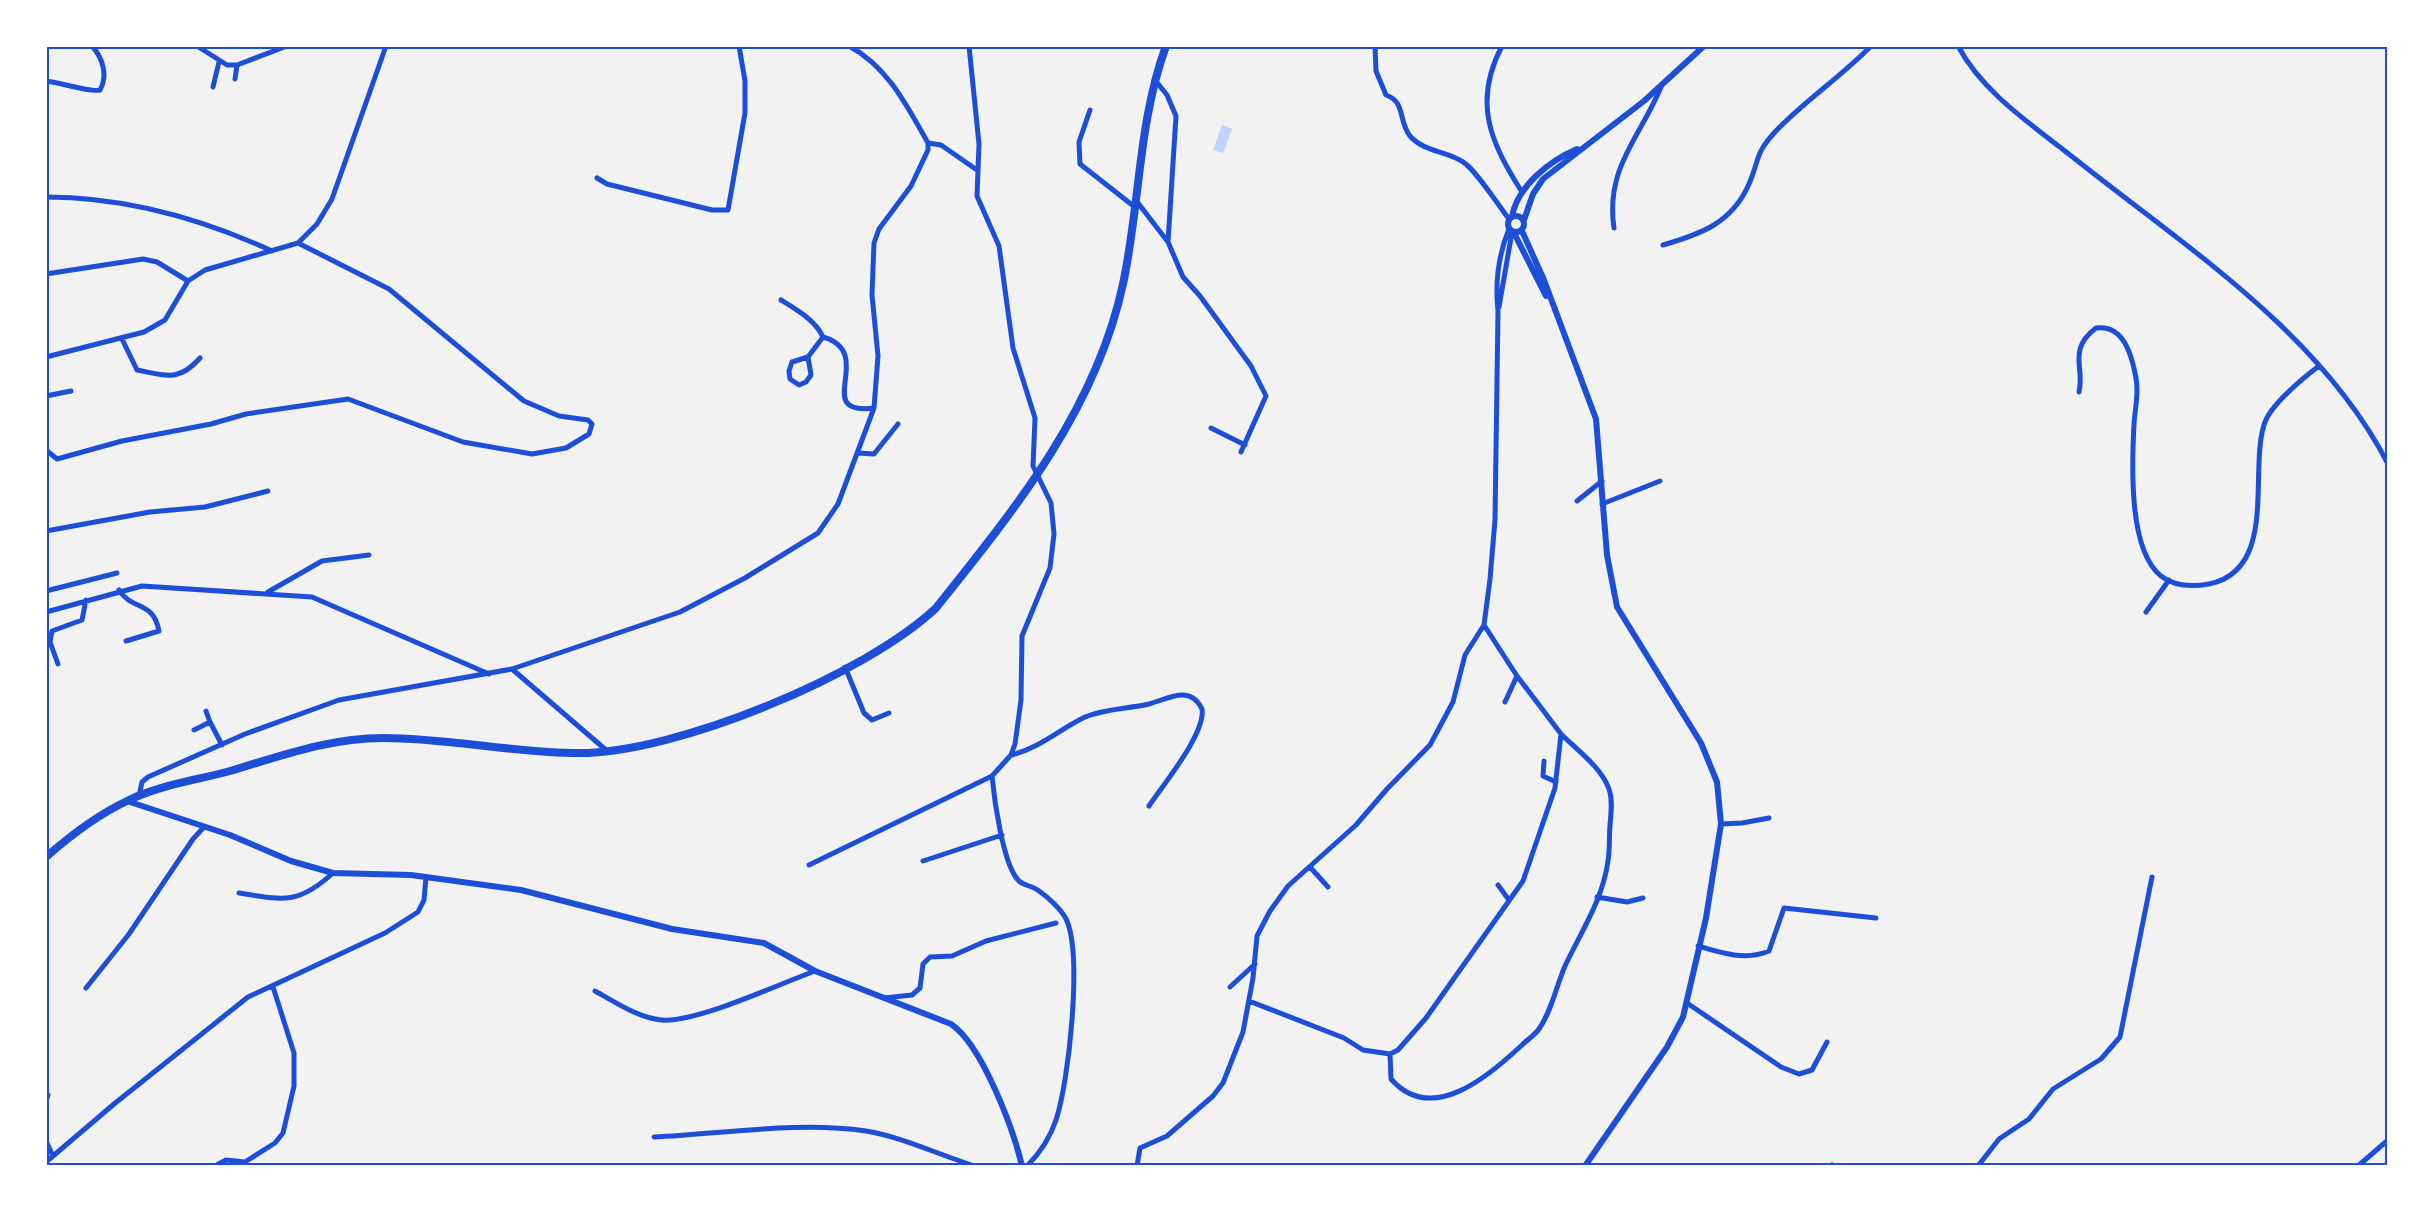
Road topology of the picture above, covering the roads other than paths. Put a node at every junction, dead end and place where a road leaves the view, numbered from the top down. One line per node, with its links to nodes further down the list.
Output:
1 (92, 46): 18 (street)
2 (197, 46): 14 (street)
3 (287, 46): 15 (street)
4 (386, 46): 35 (street)
5 (739, 46): 25 (street)
6 (849, 46): 22 (street)
7 (969, 46): 24 (street)
8 (1166, 46): 17 (main road)
9 (1375, 46): 29 (street)
10 (1502, 46): 26 (street)
11 (1704, 46): 20 (street)
12 (1871, 46): 36 (street)
13 (1958, 46): 47 (street)
14 (219, 62): 15 (street); 19 (street)
15 (237, 64): 16 (street)
16 (235, 79)
17 (1155, 80): 28 (main road); 34 (street)
18 (46, 81)
19 (213, 87)
20 (1661, 87): 23 (street); 31 (street)
21 (1090, 110): 28 (street)
22 (928, 143): 24 (street); 51 (street)
23 (1582, 146): 26 (street); 30 (street)
24 (977, 170): 59 (street)
25 (597, 178)
26 (1522, 192): 29 (street)
27 (46, 197): 37 (street)
28 (1138, 206): 34 (street); 59 (main road)
29 (1511, 218): 30 (street); 32 (street)
30 (1524, 220): 33 (street)
31 (1614, 228)
32 (1512, 231): 33 (street); 41 (street); 75 (street)
33 (1522, 231): 41 (street)
34 (1168, 242): 54 (street)
35 (298, 243): 37 (street); 55 (street)
36 (1663, 245)
37 (272, 251): 39 (street)
38 (46, 274): 39 (street)
39 (188, 281): 43 (street)
40 (781, 300): 42 (street)
41 (1551, 304): 61 (street)
42 (823, 337): 45 (street); 51 (street)
43 (122, 339): 44 (street); 46 (street)
44 (46, 357)
45 (808, 357): 45 (street)
46 (200, 358)
47 (2319, 366): 58 (street); 68 (street)
48 (70, 391): 50 (street)
49 (2079, 392): 68 (street)
50 (46, 396)
51 (874, 408): 57 (street)
52 (898, 424): 57 (street)
53 (1211, 428): 54 (street)
54 (1245, 445): 56 (street)
55 (46, 450)
56 (1241, 452)
57 (858, 453): 79 (street)
58 (2388, 464)
59 (1038, 477): 78 (main road); 90 (street)
60 (1660, 481): 64 (street)
61 (1602, 482): 63 (street); 64 (street)
62 (268, 491): 65 (street)
63 (1577, 501)
64 (1602, 504): 98 (street)
65 (46, 531)
66 (369, 555): 71 (street)
67 (117, 573): 70 (street)
68 (2169, 580): 74 (street)
69 (119, 590): 71 (street); 72 (street); 76 (street)
70 (46, 591)
71 (268, 592): 80 (street)
72 (86, 600): 73 (street); 77 (street)
73 (46, 612)
74 (2146, 612)
75 (1484, 626): 81 (street); 104 (street)
76 (126, 641)
77 (58, 664)
78 (845, 667): 84 (street); 89 (main road)
79 (512, 669): 80 (street); 89 (street)
80 (489, 674): 88 (street)
81 (1517, 676): 82 (street); 87 (street)
82 (1505, 702)
83 (206, 711): 85 (street)
84 (889, 713)
85 (210, 722): 86 (street); 88 (street)
86 (194, 730)
87 (1561, 734): 93 (street); 111 (street)
88 (222, 745): 94 (street)
89 (607, 751): 94 (main road)
90 (1011, 755): 92 (street); 96 (street)
91 (1544, 761): 93 (street)
92 (992, 776): 100 (street); 103 (street)
93 (1556, 782): 113 (street)
94 (139, 796): 95 (main road)
95 (127, 801): 99 (street); 101 (main road)
96 (1149, 806)
97 (1769, 818): 98 (street)
98 (1721, 824): 116 (street)
99 (204, 827): 105 (street); 121 (street)
100 (1002, 836): 102 (street); 135 (street)
101 (46, 856)
102 (923, 861)
103 (809, 865)
104 (1310, 867): 109 (street); 117 (street)
105 (333, 873): 106 (street); 110 (street)
106 (426, 877): 118 (street); 119 (street)
107 (2152, 877): 138 (street)
108 (1498, 885): 113 (street)
109 (1328, 887)
110 (239, 893)
111 (1598, 897): 112 (street); 127 (street)
112 (1643, 898)
113 (1509, 900): 127 (street)
114 (1876, 918): 116 (street)
115 (1056, 923): 123 (street)
116 (1698, 946): 125 (street)
117 (1255, 964): 120 (street); 124 (street)
118 (815, 971): 122 (street); 123 (street)
119 (273, 987): 131 (street); 133 (street)
120 (1230, 987)
121 (86, 988)
122 (594, 991)
123 (884, 998): 135 (street)
124 (1249, 1001): 127 (street); 136 (street)
125 (1687, 1003): 126 (street); 137 (street)
126 (1827, 1042)
127 (1390, 1054)
128 (654, 1137): 134 (street)
129 (2388, 1140): 139 (street)
130 (46, 1141): 131 (street)
131 (53, 1156): 132 (street)
132 (46, 1162)
133 (214, 1166)
134 (975, 1166)
135 (1025, 1166)
136 (1137, 1166)
137 (1585, 1166)
138 (1978, 1166)
139 (2358, 1166)

